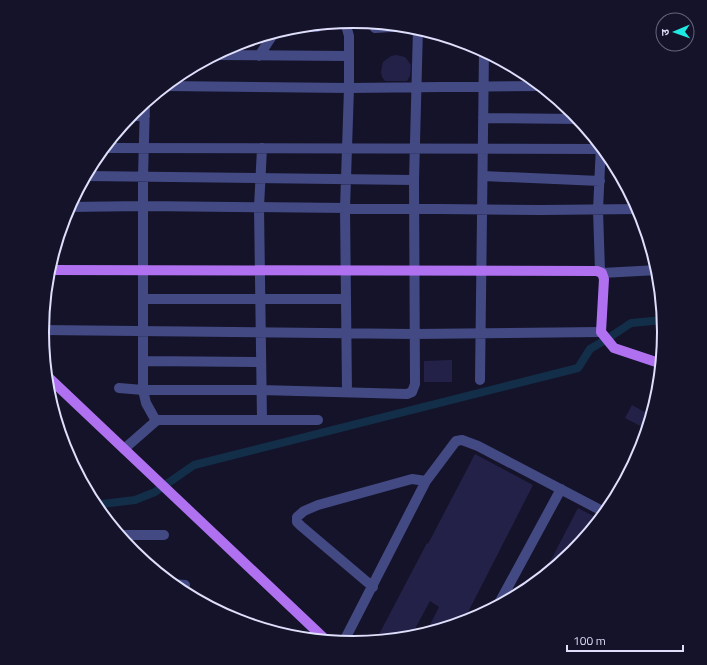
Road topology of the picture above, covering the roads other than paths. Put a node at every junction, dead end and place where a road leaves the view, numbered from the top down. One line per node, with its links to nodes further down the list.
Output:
1 (347, 28): 6 (street)
2 (418, 35): 10 (street)
3 (270, 40): 5 (street)
4 (227, 55): 5 (street)
5 (259, 56): 6 (street)
6 (349, 56): 12 (street)
7 (487, 58): 11 (street)
8 (175, 86): 12 (street)
9 (533, 86): 11 (street)
10 (416, 87): 11 (street); 12 (street); 22 (street)
11 (484, 87): 16 (street)
12 (349, 88): 21 (street)
13 (145, 111): 15 (street)
14 (139, 116): 15 (street)
15 (145, 116): 18 (street)
16 (483, 118): 17 (street); 24 (street)
17 (571, 119)
18 (144, 147): 19 (street); 20 (street); 28 (street)
19 (111, 148)
20 (262, 148): 21 (street); 29 (street)
21 (348, 148): 22 (street); 30 (street)
22 (415, 148): 24 (street); 31 (street)
23 (596, 148): 24 (street)
24 (483, 150): 27 (street)
25 (602, 156): 32 (street)
26 (92, 176): 28 (street)
27 (483, 176): 32 (street); 38 (street)
28 (144, 178): 29 (street); 33 (street)
29 (260, 178): 30 (street); 35 (street)
30 (346, 179): 31 (street); 36 (street)
31 (414, 180): 37 (street)
32 (600, 181): 40 (street)
33 (144, 206): 34 (street); 35 (street); 42 (street)
34 (76, 207)
35 (259, 207): 36 (street); 43 (street)
36 (345, 208): 37 (street); 44 (street)
37 (414, 208): 38 (street); 45 (street)
38 (482, 209): 40 (street); 46 (street)
39 (632, 209): 40 (street)
40 (598, 210): 48 (street)
41 (56, 270): 42 (main road)
42 (144, 270): 43 (main road); 51 (street)
43 (260, 270): 44 (main road); 50 (street)
44 (346, 270): 45 (main road); 49 (street)
45 (414, 270): 46 (main road); 58 (street)
46 (481, 270): 48 (main road); 57 (street)
47 (651, 270): 48 (street)
48 (601, 272): 55 (main road)
49 (346, 298): 50 (street); 56 (street)
50 (260, 299): 51 (street); 54 (street)
51 (144, 300): 53 (street)
52 (49, 330): 53 (street)
53 (144, 331): 54 (street); 59 (street)
54 (260, 332): 56 (street); 60 (street)
55 (601, 332): 57 (street); 61 (main road)
56 (346, 333): 58 (street); 67 (street)
57 (480, 333): 58 (street); 62 (street)
58 (414, 334): 67 (street)
59 (144, 361): 60 (street); 65 (street)
60 (261, 362): 66 (street)
61 (656, 362)
62 (480, 380)
63 (54, 382): 71 (main road)
64 (119, 388): 65 (street)
65 (143, 390): 66 (street); 70 (street)
66 (261, 390): 67 (street); 68 (street)
67 (347, 392)
68 (262, 420): 69 (street); 70 (street)
69 (318, 420)
70 (156, 421): 71 (street)
71 (124, 449): 79 (main road)
72 (426, 481): 73 (street); 77 (street); 77 (street)
73 (561, 489): 74 (street); 78 (street)
74 (601, 510)
75 (127, 535): 76 (street)
76 (164, 535)
77 (373, 587): 80 (street)
78 (502, 598)
79 (320, 635)
80 (346, 637)

